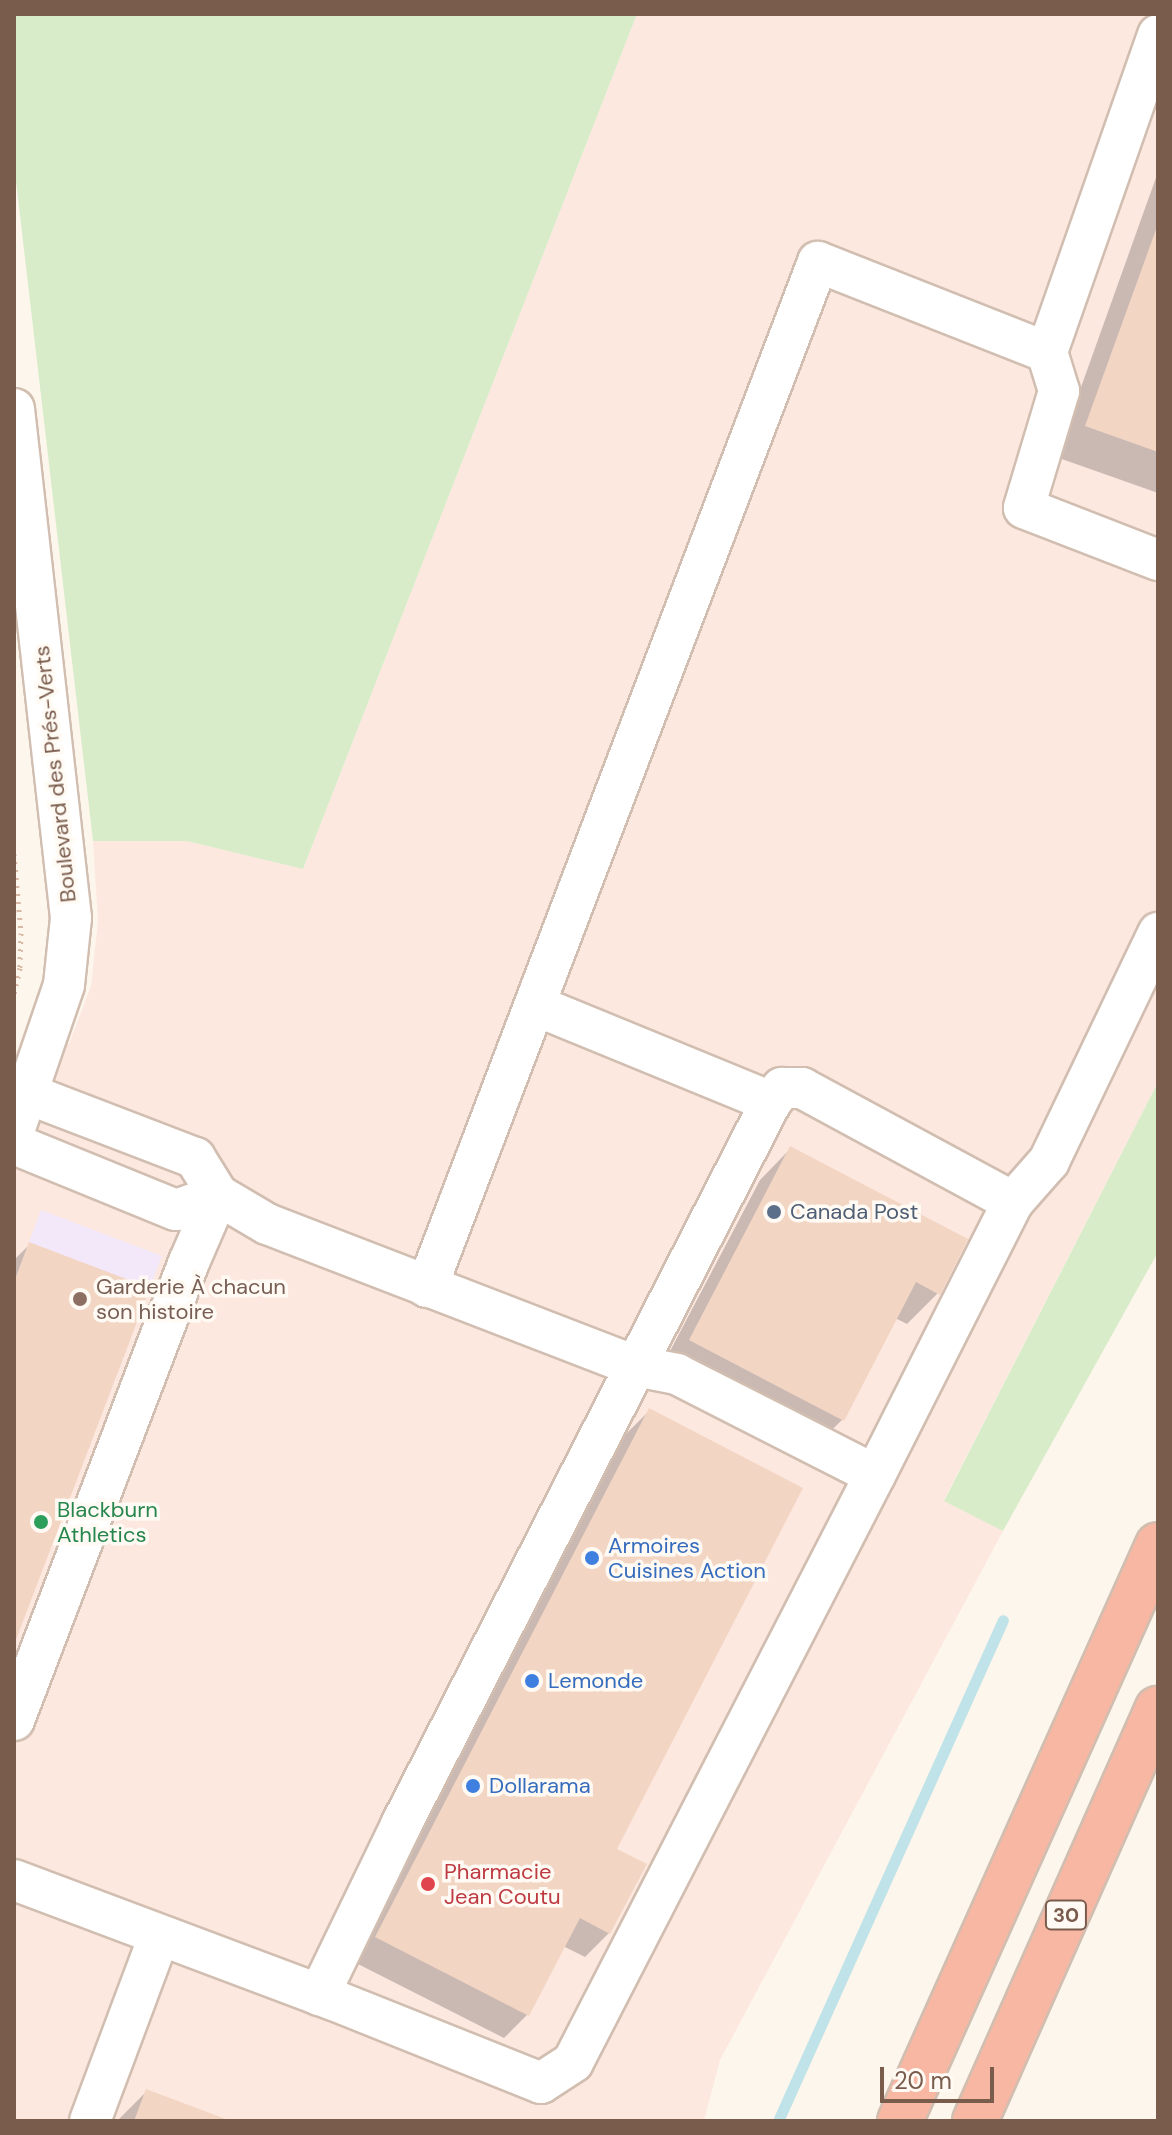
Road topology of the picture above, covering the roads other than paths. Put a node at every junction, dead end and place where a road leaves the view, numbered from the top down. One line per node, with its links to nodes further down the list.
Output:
1 (1158, 35): 2 (street)
2 (1047, 352): 4 (street); 6 (street)
3 (14, 409): 7 (street, Boulevard des Prés-Verts)
4 (1158, 560)
5 (1158, 933): 12 (street)
6 (537, 1006): 8 (street); 13 (street)
7 (28, 1094): 9 (street, Boulevard des Prés-Verts); 11 (street)
8 (771, 1102): 12 (street); 14 (street)
9 (14, 1131)
10 (14, 1144): 11 (street)
11 (218, 1195): 13 (street); 18 (street)
12 (1013, 1202): 15 (street)
13 (427, 1287): 14 (street)
14 (635, 1366): 15 (street); 21 (street)
15 (875, 1475): 21 (street)
16 (1158, 1545): 23 (highway)
17 (1158, 1709): 24 (highway, 30)
18 (14, 1720)
19 (14, 1880): 20 (street)
20 (159, 1936): 21 (street); 22 (street)
21 (319, 1995)
22 (90, 2121)
23 (900, 2121)
24 (975, 2121)

